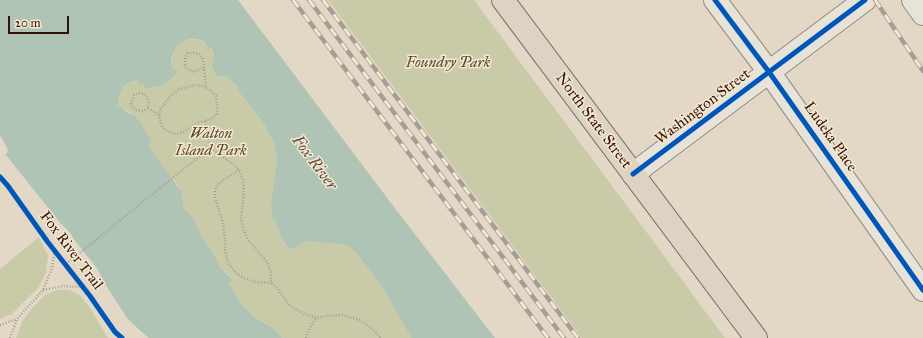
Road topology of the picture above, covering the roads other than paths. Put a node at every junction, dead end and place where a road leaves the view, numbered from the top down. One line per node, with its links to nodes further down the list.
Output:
1 (503, 0): 7 (main road, North State Street)
2 (715, 0): 6 (street, Ludeka Place)
3 (865, 0): 6 (street, Washington Street)
4 (913, 0): 5 (street)
5 (923, 14)
6 (770, 72): 7 (street, Washington Street); 8 (street, Ludeka Place)
7 (633, 174): 9 (main road, North State Street)
8 (923, 290)
9 (756, 338)

